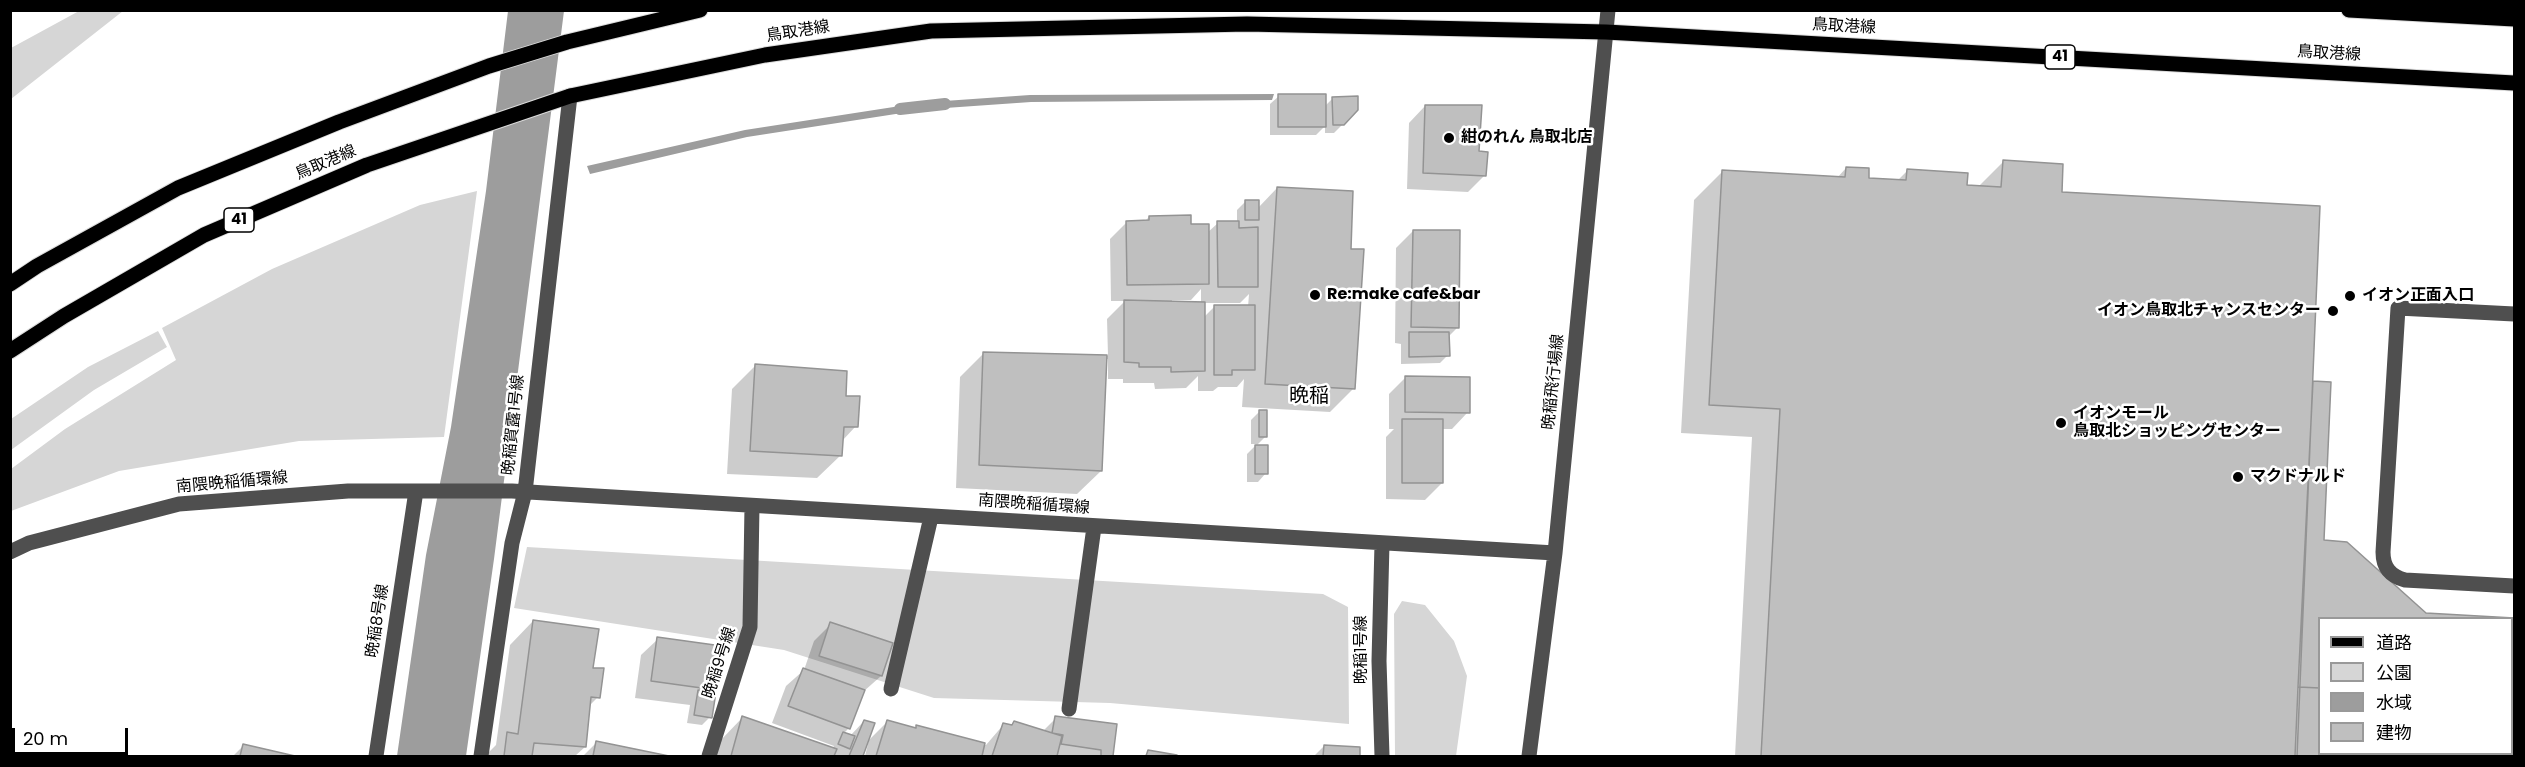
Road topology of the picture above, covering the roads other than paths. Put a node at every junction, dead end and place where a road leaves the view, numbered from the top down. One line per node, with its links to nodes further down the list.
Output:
1 (700, 10): 8 (main road, 鳥取港線)
2 (1608, 10): 5 (street, 晩稲飛行場線)
3 (2349, 10): 4 (main road)
4 (2514, 20)
5 (1606, 32): 6 (main road, 鳥取港線 / 41); 7 (main road, 鳥取港線 / 41); 18 (street, 晩稲飛行場線)
6 (2514, 83)
7 (564, 98): 10 (main road, 鳥取港線 / 41); 12 (street, 晩稲賀露1号線)
8 (10, 284)
9 (2514, 314): 19 (street)
10 (10, 351)
11 (422, 491): 12 (street, 南隈晩稲循環線); 17 (street, 南隈晩稲循環線); 22 (street, 晩稲8号線)
12 (518, 492): 13 (street, 南隈晩稲循環線); 23 (street, 晩稲賀露1号線)
13 (752, 506): 14 (street, 南隈晩稲循環線); 24 (street, 晩稲9号線)
14 (931, 517): 15 (street, 南隈晩稲循環線); 20 (street)
15 (1094, 526): 16 (street, 南隈晩稲循環線); 21 (street)
16 (1382, 544): 18 (street, 南隈晩稲循環線); 25 (street, 晩稲1号線)
17 (10, 552)
18 (1555, 553): 26 (street, 晩稲飛行場線)
19 (2514, 586)
20 (891, 688)
21 (1069, 709)
22 (376, 756)
23 (481, 756)
24 (709, 756)
25 (1382, 756)
26 (1529, 756)

